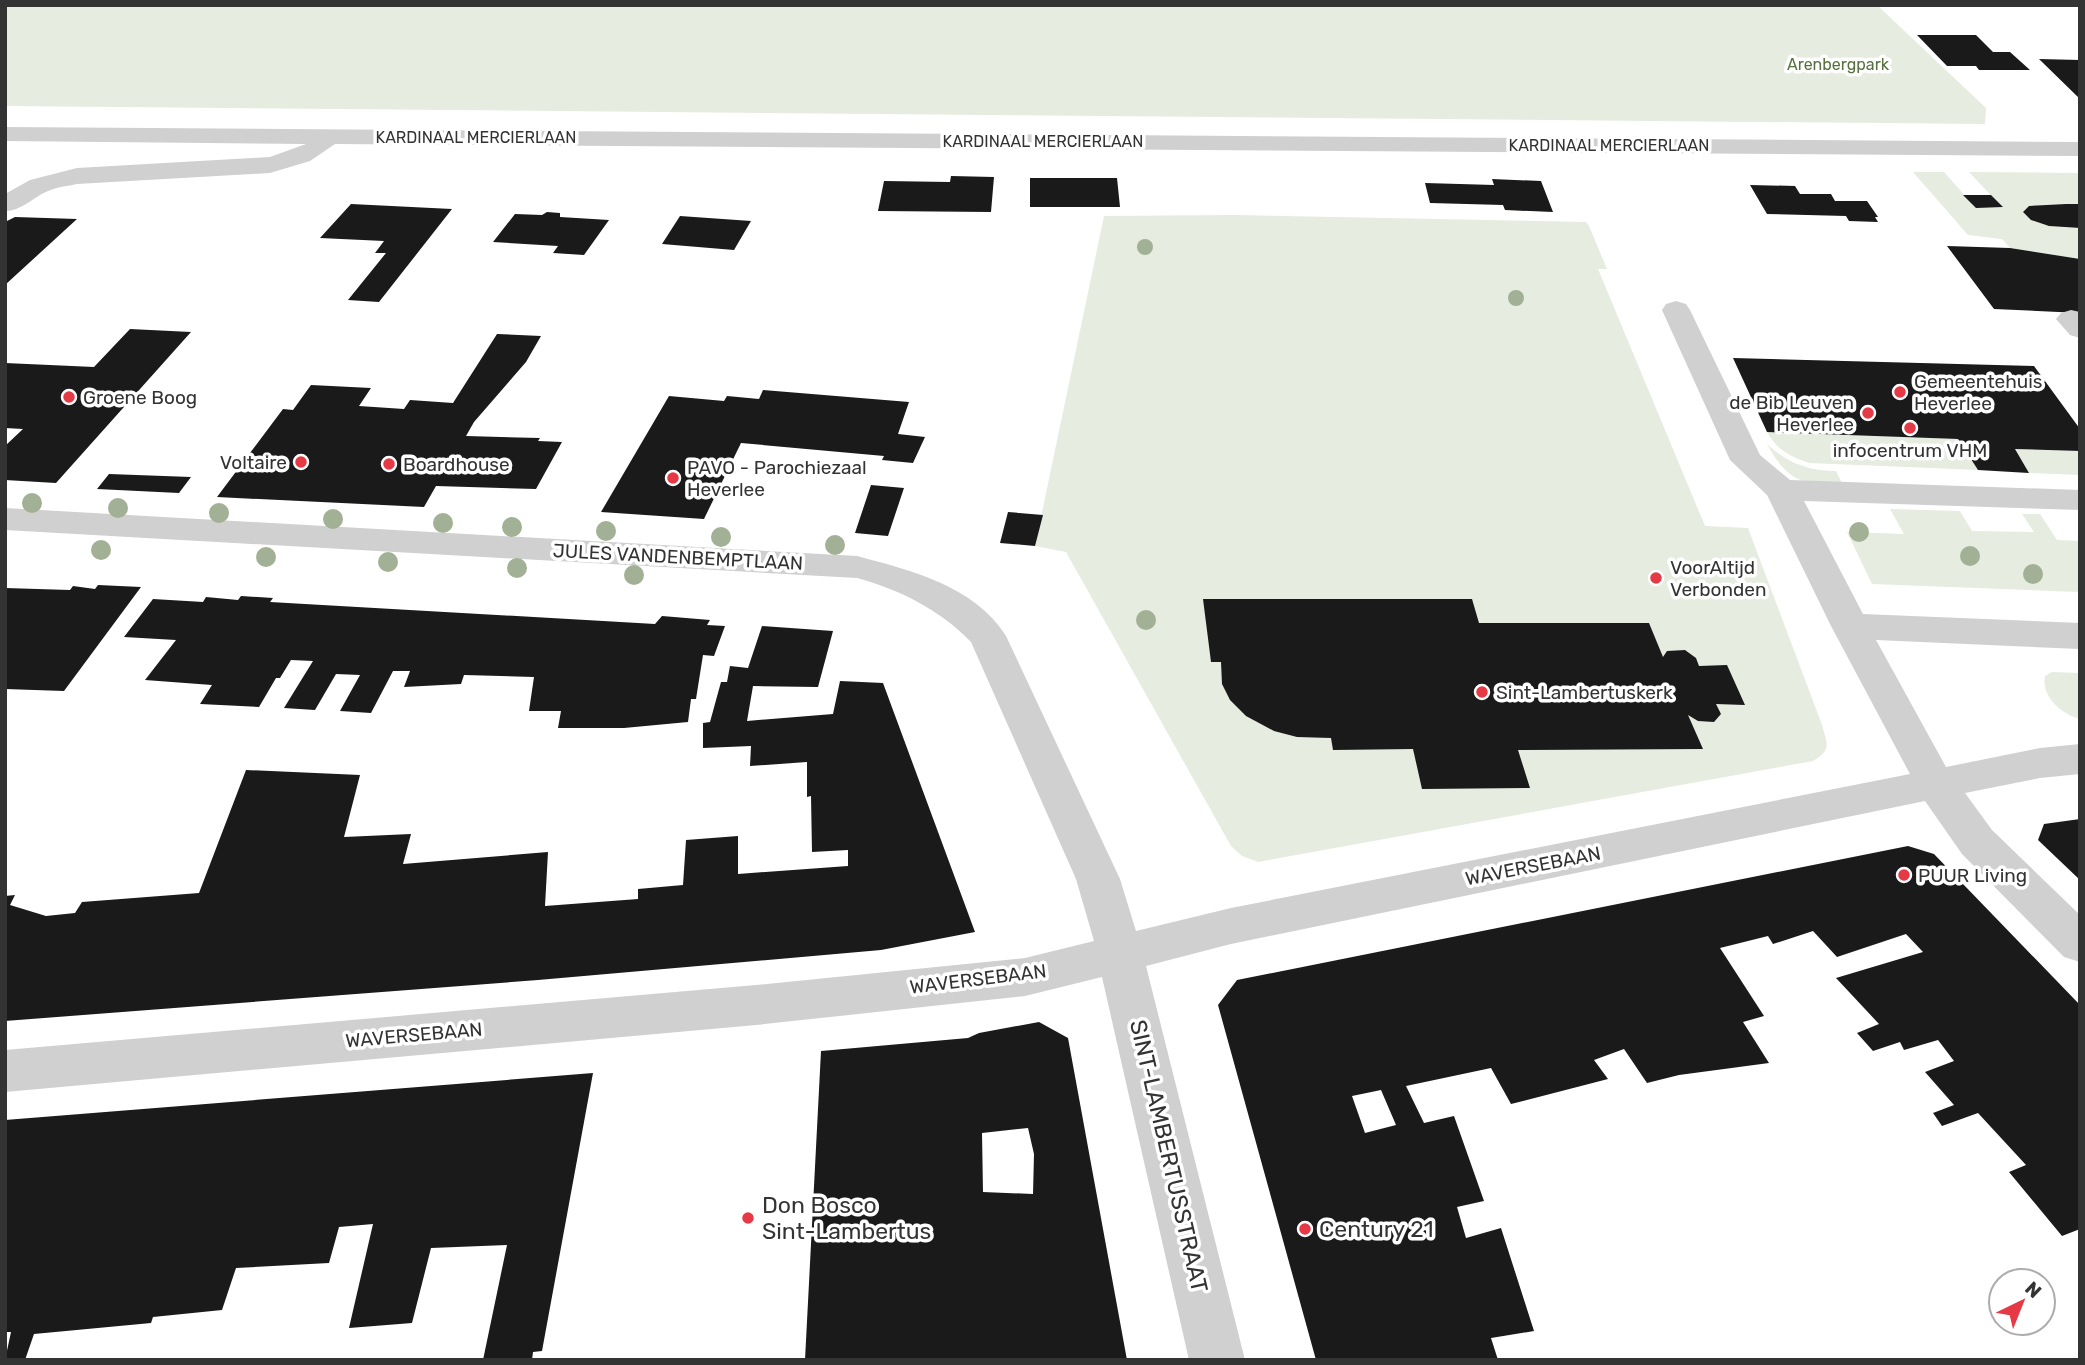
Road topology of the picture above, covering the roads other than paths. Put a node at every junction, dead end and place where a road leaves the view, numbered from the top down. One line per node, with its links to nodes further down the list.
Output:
1 (5, 134): 2 (street, KARDINAAL MERCIERLAAN)
2 (329, 136): 3 (street, KARDINAAL MERCIERLAAN); 4 (street)
3 (2080, 149)
4 (8, 204)
5 (1676, 310): 6 (street)
6 (1781, 490): 7 (street); 9 (street)
7 (2080, 500)
8 (5, 519): 14 (street, JULES VANDENBEMPTLAAN)
9 (1850, 626): 10 (street); 12 (street)
10 (2080, 636)
11 (2080, 759): 12 (street, WAVERSEBAAN)
12 (1936, 785): 13 (street); 14 (street, WAVERSEBAAN)
13 (2080, 944)
14 (1120, 953): 15 (street, WAVERSEBAAN); 16 (street, SINT-LAMBERTUSSTRAAT)
15 (5, 1071)
16 (1217, 1360)

